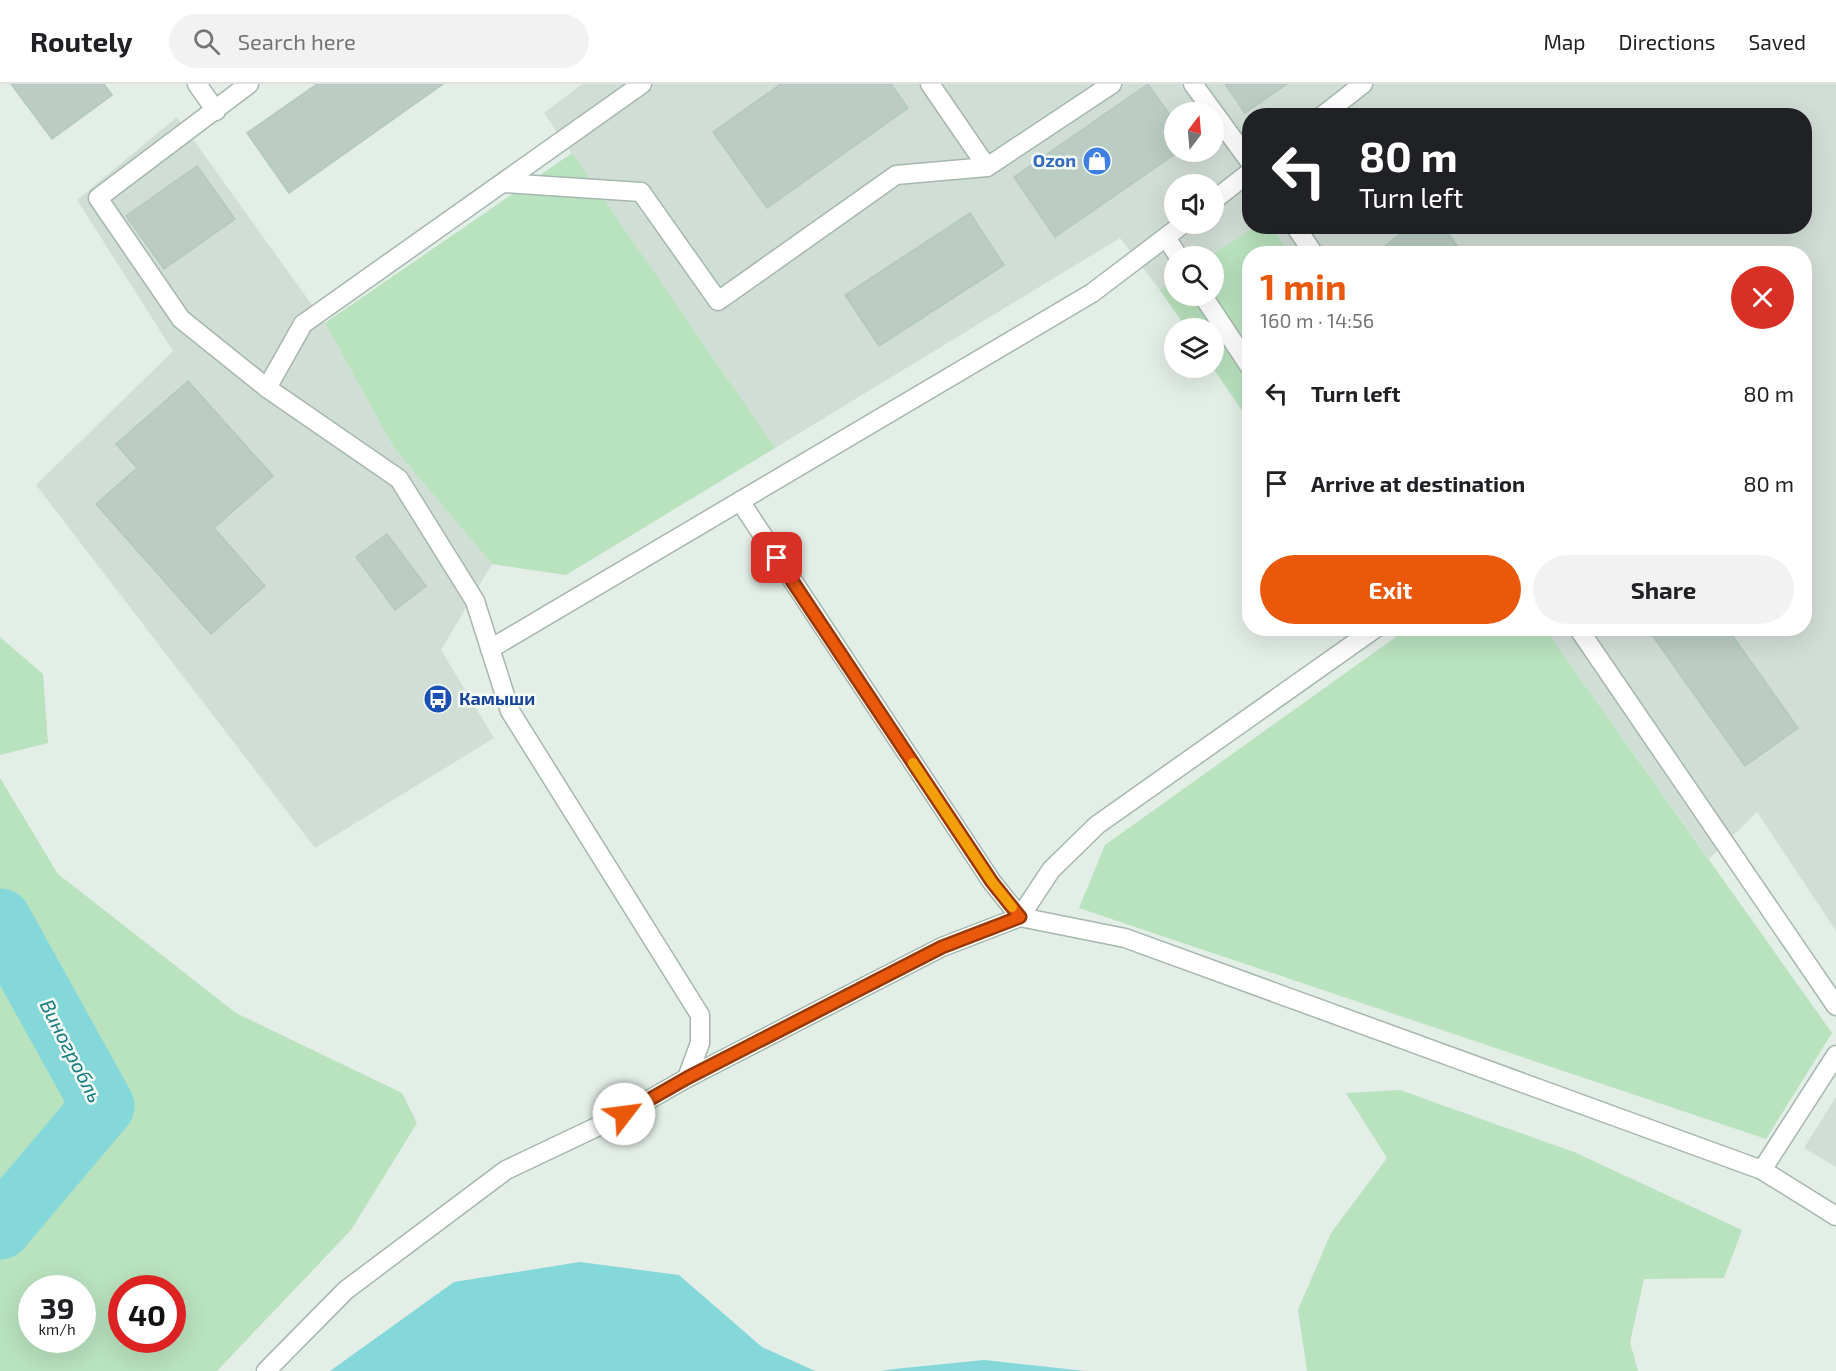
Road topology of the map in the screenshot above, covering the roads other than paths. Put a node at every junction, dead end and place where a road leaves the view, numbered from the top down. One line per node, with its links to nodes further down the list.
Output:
1 (197, 84): 9 (street)
2 (249, 84): 9 (street)
3 (642, 84): 13 (street)
4 (930, 84): 11 (street)
5 (1112, 84): 11 (street)
6 (1193, 84): 10 (street)
7 (1363, 84): 8 (street)
8 (1332, 108)
9 (216, 111): 20 (street)
10 (1242, 151)
11 (987, 167): 13 (street)
12 (1242, 178): 14 (street)
13 (503, 183): 20 (street)
14 (1224, 192)
15 (1170, 234): 16 (street)
16 (1166, 237): 17 (street); 21 (street)
17 (1172, 246)
18 (1210, 306): 19 (street)
19 (1242, 355)
20 (267, 387): 24 (street)
21 (740, 501): 24 (street); 25 (street)
22 (1365, 636): 25 (street)
23 (1583, 636): 26 (street)
24 (490, 649): 28 (street)
25 (1020, 917): 28 (street); 29 (street)
26 (1836, 1006)
27 (1836, 1055): 29 (street)
28 (687, 1078): 31 (street)
29 (1762, 1170): 30 (street)
30 (1836, 1215)
31 (266, 1371)

